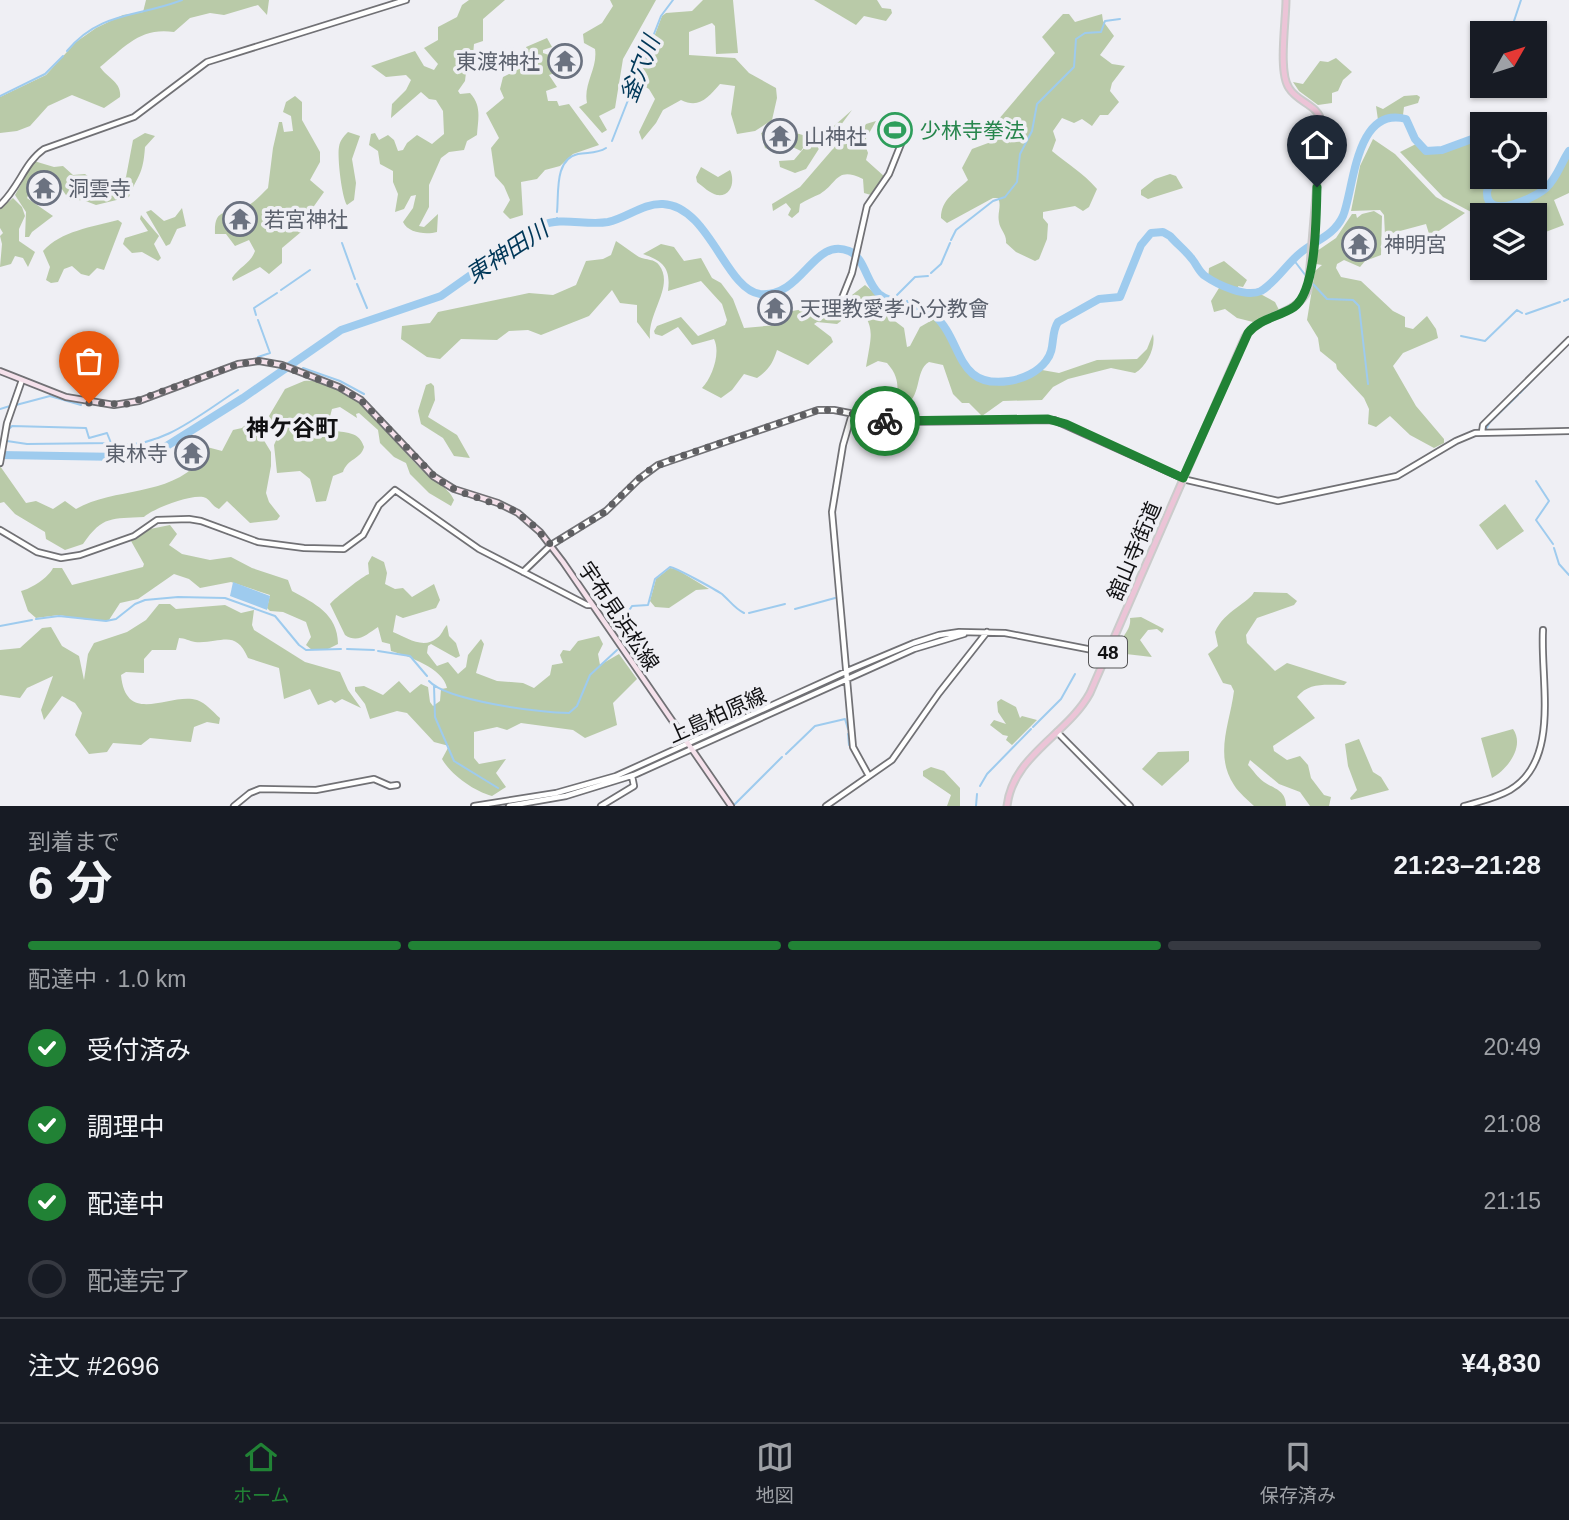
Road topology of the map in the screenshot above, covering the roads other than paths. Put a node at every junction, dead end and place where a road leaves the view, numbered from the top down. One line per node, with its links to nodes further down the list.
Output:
1 (406, 0): 4 (street)
2 (1286, 0): 13 (main road, 舘山寺街道 / 48)
3 (901, 144): 5 (street)
4 (0, 205)
5 (840, 303)
6 (1569, 340): 11 (street)
7 (0, 371): 8 (main road, 宇布見浜松線)
8 (22, 380): 12 (street); 15 (main road, 宇布見浜松線)
9 (852, 414): 13 (street); 15 (street); 22 (street)
10 (1569, 431): 11 (street)
11 (1482, 432): 13 (street)
12 (1, 462)
13 (1183, 478): 21 (main road, 舘山寺街道 / 48)
14 (0, 530): 16 (street)
15 (551, 545): 16 (street); 17 (main road, 宇布見浜松線)
16 (523, 572): 17 (street)
17 (592, 605): 25 (main road, 宇布見浜松線)
18 (1543, 630): 37 (street)
19 (987, 632): 20 (street, 上島柏原線); 21 (street, 上島柏原線); 27 (street)
20 (965, 633): 22 (street, 上島柏原線); 23 (street, 上島柏原線)
21 (1108, 653): 24 (main road, 舘山寺街道 / 48)
22 (846, 672): 23 (street); 25 (street, 上島柏原線)
23 (846, 679): 25 (street, 上島柏原線); 27 (street)
24 (1057, 732): 35 (main road, 舘山寺街道 / 48); 36 (street)
25 (690, 747): 26 (street, 上島柏原線); 30 (street, 上島柏原線); 33 (main road, 宇布見浜松線)
26 (632, 776): 31 (street, 上島柏原線); 32 (street)
27 (869, 776): 34 (street)
28 (397, 785): 29 (street)
29 (234, 806)
30 (474, 806)
31 (513, 806)
32 (601, 806)
33 (731, 806)
34 (826, 806)
35 (1007, 806)
36 (1130, 806)
37 (1464, 806)

